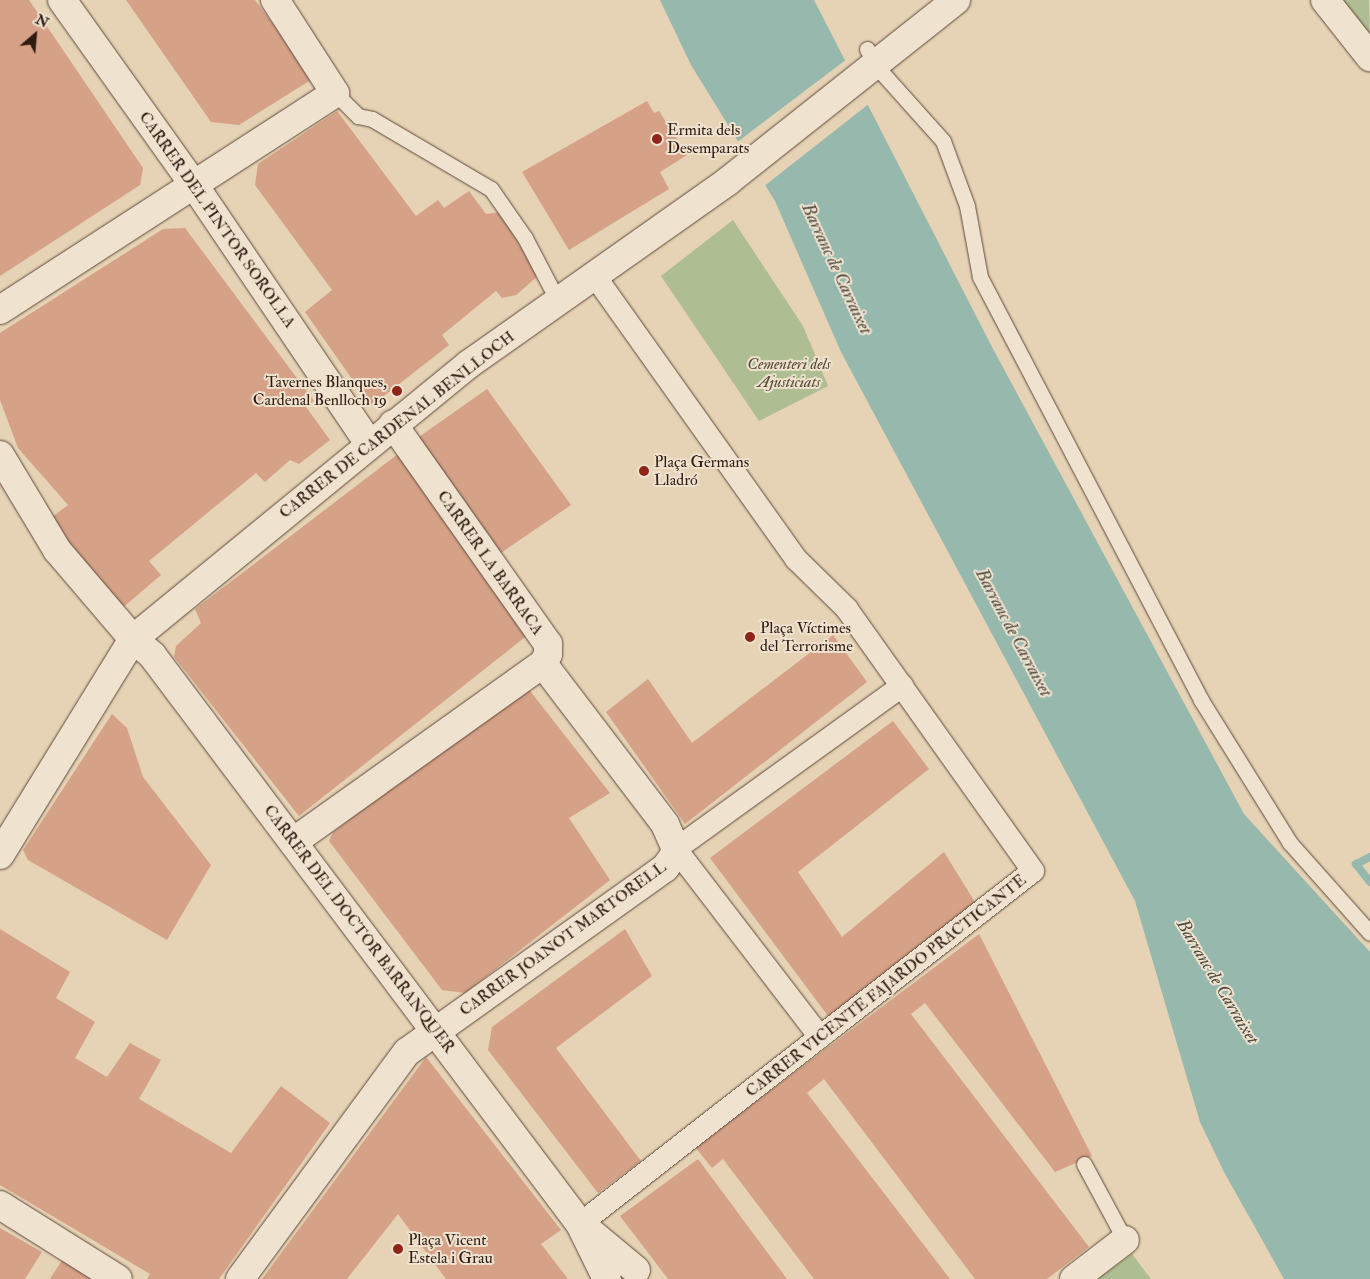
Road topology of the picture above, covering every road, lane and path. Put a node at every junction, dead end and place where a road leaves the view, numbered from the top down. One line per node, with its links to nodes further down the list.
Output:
1 (62, 0): 8 (street, CARRER DEL PINTOR SOROLLA)
2 (275, 0): 7 (street)
3 (956, 0): 6 (street, CARRER DE CARDENAL BENLLOCH)
4 (1325, 0): 5 (street)
5 (1370, 57)
6 (871, 63): 9 (street, CARRER DE CARDENAL BENLLOCH); 21 (lane)
7 (335, 93): 8 (street); 10 (lane)
8 (194, 186): 11 (street); 13 (street, CARRER DEL PINTOR SOROLLA)
9 (594, 276): 10 (street, CARRER DE CARDENAL BENLLOCH); 17 (street, CARRER VICENTE FAJARDO PRACTICANTE)
10 (558, 301): 12 (street, CARRER DE CARDENAL BENLLOCH)
11 (0, 310)
12 (393, 424): 13 (street, CARRER DE CARDENAL BENLLOCH); 16 (street, CARRER LA BARRACA)
13 (369, 443): 15 (street, CARRER DE CARDENAL BENLLOCH)
14 (0, 455): 15 (street, CARRER DEL DOCTOR BARRANQUER)
15 (133, 639): 18 (street, CARRER DEL DOCTOR BARRANQUER); 20 (street, CARRER DE CARDENAL BENLLOCH)
16 (543, 664): 18 (street); 19 (street)
17 (902, 686): 19 (street, CARRER JOANOT MARTORELL); 23 (street, CARRER VICENTE FAJARDO PRACTICANTE)
18 (293, 842): 22 (street, CARRER DEL DOCTOR BARRANQUER)
19 (676, 849): 22 (street, CARRER JOANOT MARTORELL); 23 (street)
20 (0, 855)
21 (1370, 933)
22 (437, 1031): 26 (street, CARRER DEL DOCTOR BARRANQUER); 30 (street, CARRER JOANOT MARTORELL)
23 (820, 1037): 26 (street, CARRER VICENTE FAJARDO PRACTICANTE)
24 (1084, 1164): 27 (lane)
25 (0, 1205): 29 (street)
26 (580, 1224): 28 (street, CARRER DEL DOCTOR BARRANQUER); 31 (street, CARRER DEL DOCTOR BARRANQUER)
27 (1125, 1240): 32 (street)
28 (633, 1276)
29 (118, 1279)
30 (240, 1279)
31 (607, 1279)
32 (1074, 1279)

